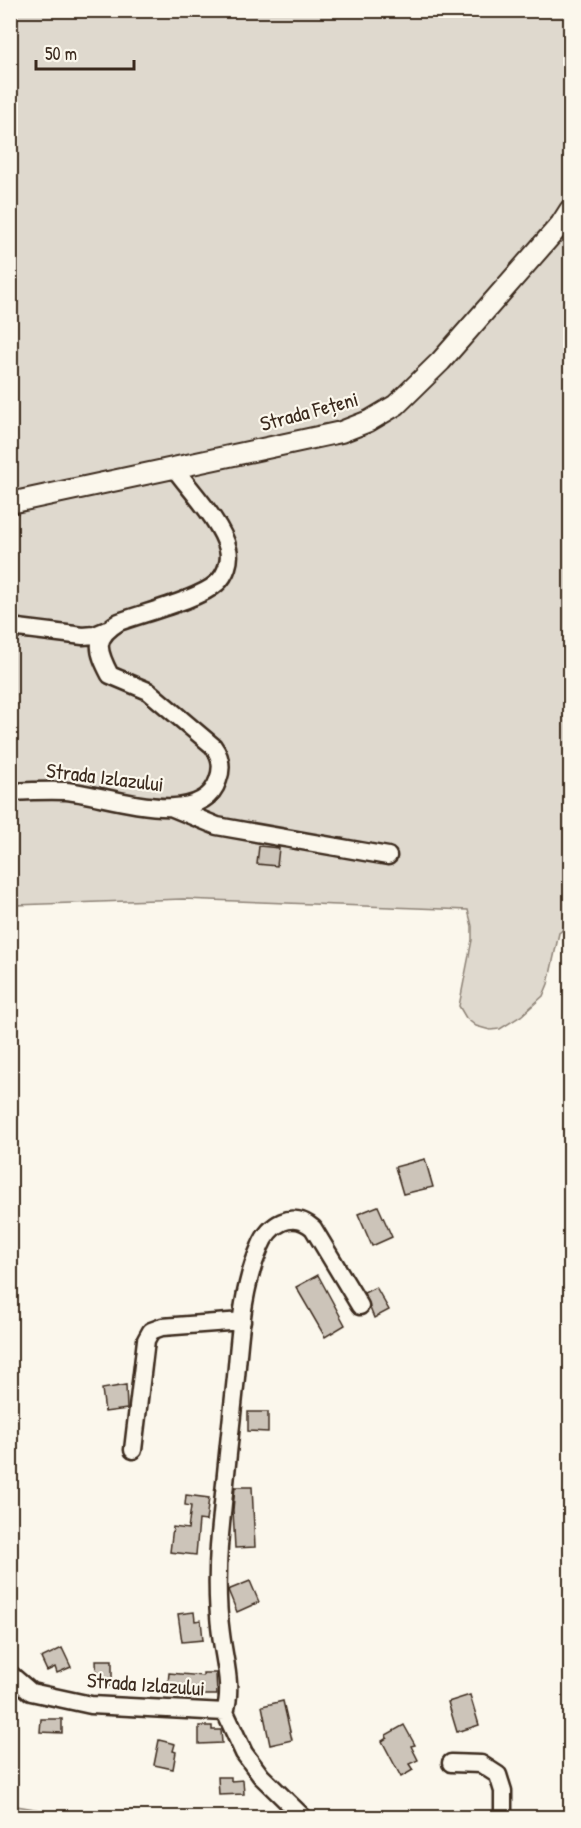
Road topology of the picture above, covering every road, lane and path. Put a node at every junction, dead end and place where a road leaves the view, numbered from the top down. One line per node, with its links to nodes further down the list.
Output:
1 (570, 210): 2 (street, Strada Fețeni)
2 (175, 469): 3 (street, Strada Fețeni); 5 (street)
3 (10, 504)
4 (10, 627): 5 (street)
5 (107, 630): 7 (street, Strada Izlazului)
6 (10, 792): 7 (street, Strada Izlazului)
7 (173, 808): 8 (street)
8 (388, 856)
9 (360, 1306): 10 (street)
10 (242, 1321): 11 (street); 13 (street)
11 (133, 1450)
12 (10, 1674): 13 (street, Strada Izlazului)
13 (225, 1712): 15 (street, Strada Izlazului)
14 (451, 1763): 16 (street)
15 (304, 1818)
16 (503, 1818)

